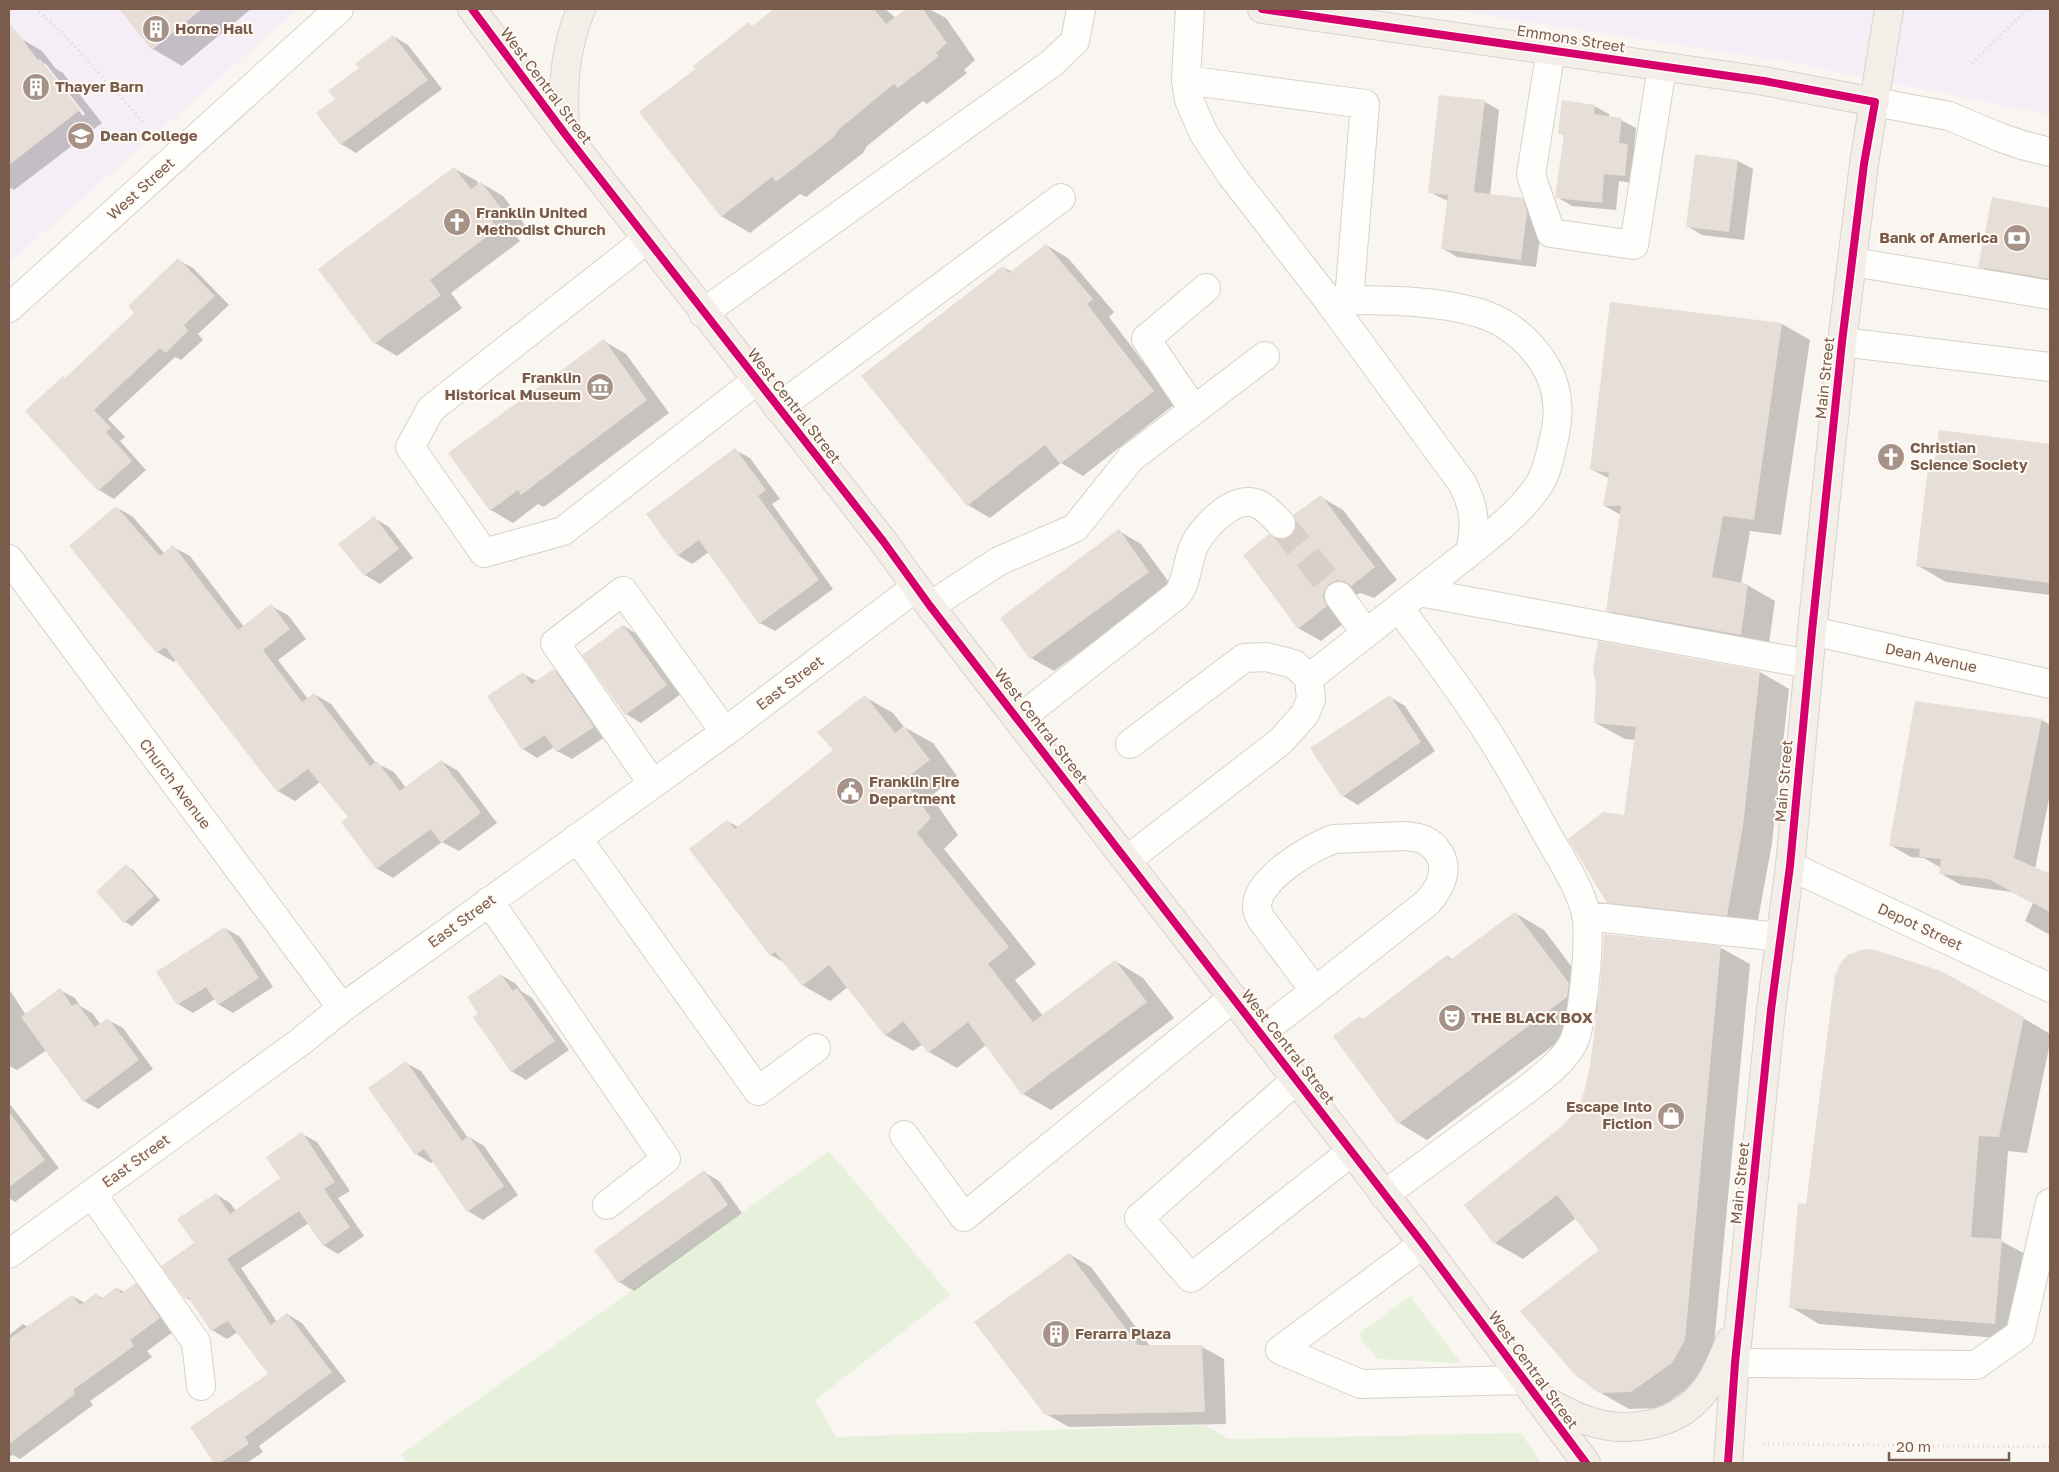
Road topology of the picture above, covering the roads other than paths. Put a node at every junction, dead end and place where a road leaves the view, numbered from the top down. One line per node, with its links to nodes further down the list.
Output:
1 (339, 9): 20 (street, West Street)
2 (472, 9): 12 (main road, West Central Street)
3 (581, 9): 12 (main road)
4 (1081, 9): 21 (street)
5 (1190, 9): 10 (street)
6 (1262, 9): 8 (main road, Emmons Street)
7 (1889, 9): 11 (main road, Main Street)
8 (1551, 49): 9 (main road, Emmons Street); 9 (street)
9 (1662, 66): 11 (main road, Emmons Street)
10 (1186, 80): 19 (street); 19 (street)
11 (1875, 102): 13 (street, Emmons Street); 16 (main road, Main Street)
12 (565, 134): 15 (main road, West Central Street)
13 (2050, 152)
14 (1061, 198): 26 (street)
15 (646, 240): 21 (main road, West Central Street); 25 (street)
16 (1854, 262): 18 (street); 22 (main road, Main Street)
17 (1206, 288): 27 (street)
18 (2050, 295)
19 (1338, 300): 29 (street); 29 (street)
20 (9, 308)
21 (703, 313): 25 (main road, West Central Street)
22 (1842, 342): 24 (street); 34 (main road, Main Street)
23 (1265, 356): 27 (street, East Street)
24 (2050, 367)
25 (756, 380): 26 (main road, West Central Street)
26 (778, 408): 31 (main road, West Central Street)
27 (1194, 410): 31 (street, East Street)
28 (1281, 524): 39 (street)
29 (1470, 552): 33 (street)
30 (9, 559): 52 (street, Church Avenue)
31 (923, 596): 39 (main road, West Central Street); 40 (street, East Street)
32 (1339, 596): 35 (street)
33 (1409, 600): 35 (street); 36 (street); 47 (street)
34 (1812, 631): 36 (main road, Main Street); 38 (street, Dean Avenue)
35 (1366, 633): 37 (street)
36 (1809, 664): 45 (main road, Main Street)
37 (1310, 678): 41 (street); 44 (street)
38 (2050, 684)
39 (1019, 719): 44 (main road, West Central Street)
40 (725, 732): 42 (street, East Street); 42 (street)
41 (1130, 744)
42 (652, 784): 43 (street, East Street)
43 (577, 838): 46 (street, East Street); 54 (street)
44 (1127, 860): 51 (main road, West Central Street)
45 (1790, 866): 48 (main road, Main Street); 49 (street, Depot Street)
46 (489, 901): 52 (street, East Street); 61 (street)
47 (1586, 916): 48 (street); 59 (street)
48 (1780, 937): 64 (main road, Main Street)
49 (2050, 988)
50 (1315, 991): 50 (street); 53 (street)
51 (1233, 998): 53 (main road, West Central Street); 56 (street)
52 (342, 1008): 58 (street, East Street)
53 (1260, 1033): 55 (main road, West Central Street)
54 (816, 1048)
55 (1296, 1080): 57 (main road, West Central Street); 57 (street)
56 (904, 1135)
57 (1351, 1152): 59 (main road, West Central Street)
58 (92, 1194): 63 (street, East Street); 66 (street)
59 (1384, 1194): 62 (main road, West Central Street)
60 (2050, 1202): 65 (street)
61 (607, 1205)
62 (1423, 1244): 67 (main road, West Central Street); 67 (street)
63 (9, 1254)
64 (1740, 1320): 65 (main road, Main Street); 67 (main road, West Central Street)
65 (1735, 1363): 69 (main road, Main Street)
66 (201, 1386)
67 (1529, 1387): 68 (main road, West Central Street)
68 (1586, 1463)
69 (1728, 1463)

